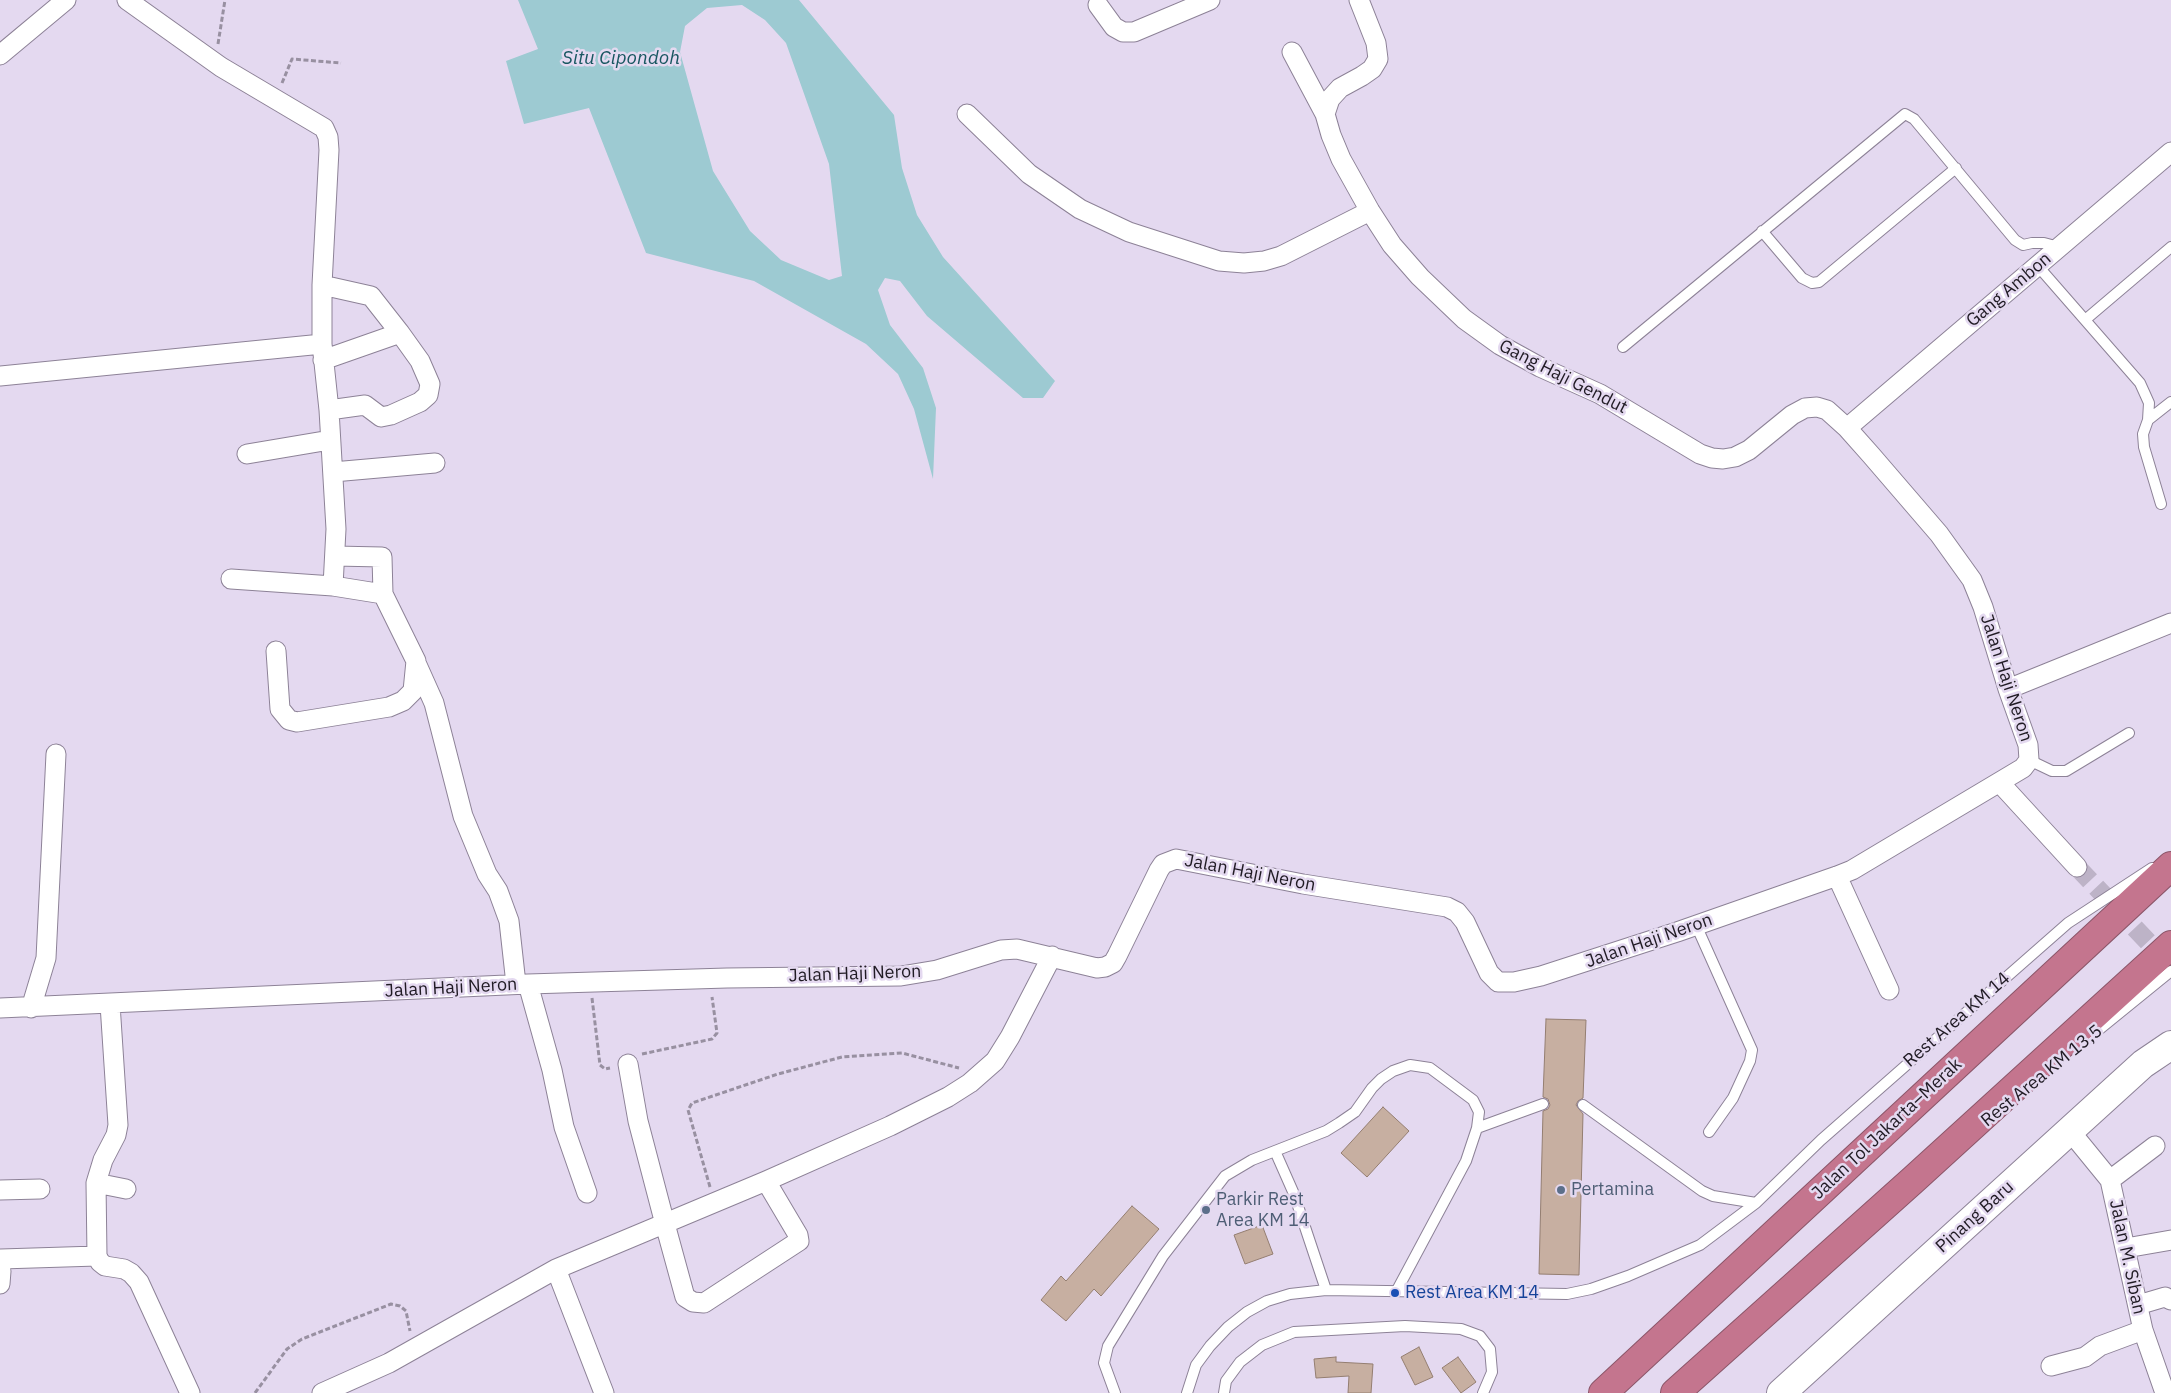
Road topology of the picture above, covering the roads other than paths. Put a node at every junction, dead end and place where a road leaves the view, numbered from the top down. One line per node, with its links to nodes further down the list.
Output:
1 (66, 0): 7 (street)
2 (127, 0): 17 (street)
3 (1210, 0): 5 (street)
4 (1359, 0): 9 (street)
5 (1098, 5)
6 (1292, 52): 9 (street, Gang Haji Gendut)
7 (0, 55)
8 (967, 114): 12 (street)
9 (1325, 114): 12 (street, Gang Haji Gendut)
10 (2171, 152): 14 (street, Gang Ambon)
11 (1956, 168): 13 (lane); 13 (lane); 14 (lane)
12 (1370, 211): 26 (street, Gang Haji Gendut)
13 (1762, 231): 20 (lane)
14 (2058, 247): 16 (street, Gang Ambon)
15 (2171, 247): 18 (lane)
16 (2037, 265): 18 (lane); 26 (street, Gang Ambon)
17 (322, 285): 19 (street); 21 (street)
18 (2085, 320): 25 (lane)
19 (400, 333): 21 (street); 24 (street)
20 (1623, 347)
21 (323, 352): 22 (street); 24 (street)
22 (0, 376)
23 (2171, 402): 25 (lane)
24 (329, 410): 27 (street)
25 (2148, 420): 31 (lane)
26 (1847, 428): 39 (street, Jalan Haji Neron)
27 (330, 440): 28 (street); 30 (street)
28 (247, 454)
29 (435, 463): 30 (street)
30 (333, 472): 32 (street)
31 (2161, 504)
32 (335, 556): 34 (street); 35 (street)
33 (231, 579): 34 (street)
34 (333, 586): 35 (street)
35 (384, 594): 38 (street)
36 (2171, 623): 39 (street)
37 (276, 651): 38 (street)
38 (416, 661): 51 (street)
39 (2008, 688): 42 (street, Jalan Haji Neron)
40 (2129, 733): 42 (lane)
41 (56, 754): 55 (street)
42 (2013, 773): 44 (street); 46 (street, Jalan Haji Neron)
43 (2171, 855): 75 (lane, Rest Area KM 14)
44 (2077, 866)
45 (2171, 866): 96 (highway, Jalan Tol Jakarta–Merak)
46 (1837, 876): 47 (street, Jalan Haji Neron); 52 (street)
47 (1696, 925): 49 (street, Jalan Haji Neron); 64 (lane)
48 (2171, 944): 67 (highway)
49 (1052, 956): 51 (street, Jalan Haji Neron); 69 (street)
50 (2171, 971): 56 (lane, Rest Area KM 13,5)
51 (522, 984): 53 (street, Jalan Haji Neron); 74 (street)
52 (1889, 990)
53 (110, 1004): 55 (street, Jalan Haji Neron); 70 (street)
54 (0, 1008): 55 (street, Jalan Haji Neron)
55 (31, 1008)
56 (2080, 1045)
57 (2171, 1045): 63 (main road, Pinang Baru)
58 (2057, 1063): 67 (lane, Rest Area KM 13,5)
59 (628, 1064): 76 (street)
60 (1543, 1104): 62 (lane)
61 (1583, 1105): 75 (lane)
62 (1477, 1128): 66 (lane); 83 (lane)
63 (2070, 1131): 68 (street, Jalan M. Siban); 98 (main road, Pinang Baru)
64 (1709, 1132)
65 (2155, 1146): 68 (street)
66 (1275, 1151): 82 (lane); 92 (lane)
67 (1913, 1180): 97 (highway)
68 (2110, 1180): 78 (street, Jalan M. Siban)
69 (766, 1181): 76 (street); 76 (street)
70 (96, 1183): 72 (street); 79 (street)
71 (40, 1189): 73 (street)
72 (126, 1189)
73 (0, 1190)
74 (587, 1193)
75 (1756, 1203): 83 (lane, Rest Area KM 14)
76 (665, 1224): 81 (street)
77 (2171, 1240): 78 (street)
78 (2126, 1248): 85 (street, Jalan M. Siban)
79 (97, 1256): 80 (street); 89 (street)
80 (0, 1267)
81 (556, 1269): 88 (street); 91 (street)
82 (1326, 1290): 83 (lane, Rest Area KM 14); 93 (lane, Rest Area KM 14)
83 (1396, 1292)
84 (2171, 1300): 85 (street)
85 (2138, 1305): 86 (street, Jalan M. Siban)
86 (2143, 1330): 87 (street); 99 (street, Jalan M. Siban)
87 (2051, 1366)
88 (356, 1386): 90 (street)
89 (190, 1393)
90 (322, 1393)
91 (604, 1393)
92 (1115, 1393)
93 (1187, 1393)
94 (1224, 1393): 95 (lane)
95 (1483, 1393)
96 (1602, 1393)
97 (1675, 1393)
98 (1781, 1393)
99 (2165, 1393)

